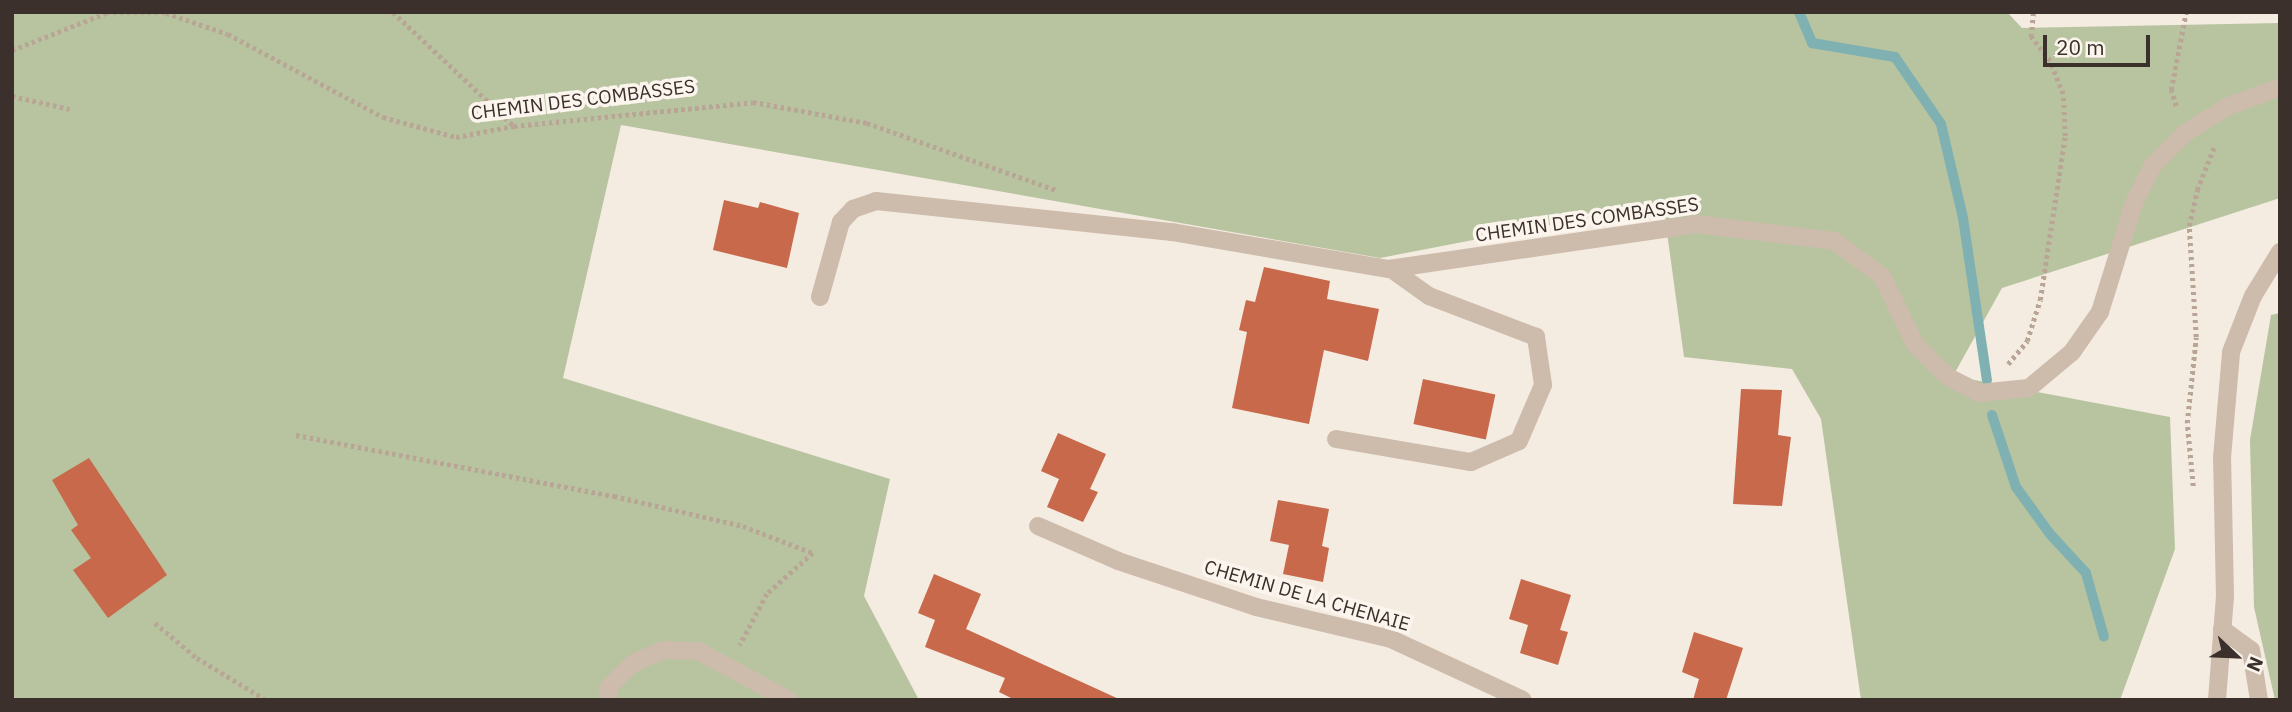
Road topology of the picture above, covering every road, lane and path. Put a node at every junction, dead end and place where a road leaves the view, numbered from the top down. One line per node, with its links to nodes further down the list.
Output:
1 (393, 12): 9 (path)
2 (2033, 12): 15 (path)
3 (2186, 12): 10 (path)
4 (12, 50): 9 (path, CHEMIN DES COMBASSES)
5 (2280, 87): 7 (street, CHEMIN DES COMBASSES)
6 (12, 96): 8 (path)
7 (2227, 107): 10 (street, CHEMIN DES COMBASSES); 18 (path)
8 (70, 110)
9 (514, 126): 11 (path, CHEMIN DES COMBASSES)
10 (2185, 133): 13 (street, CHEMIN DES COMBASSES)
11 (1058, 191)
12 (2280, 252): 21 (street)
13 (1391, 269): 14 (street, CHEMIN DES COMBASSES); 17 (street)
14 (820, 297)
15 (2003, 371)
16 (296, 435): 22 (path)
17 (1336, 439)
18 (2194, 498)
19 (1038, 526): 26 (street, CHEMIN DE LA CHENAIE)
20 (155, 623): 23 (path)
21 (2222, 629): 27 (street); 28 (street)
22 (729, 664): 24 (street); 25 (street)
23 (266, 700)
24 (609, 700)
25 (789, 700)
26 (1523, 700)
27 (2217, 700)
28 (2259, 700)

